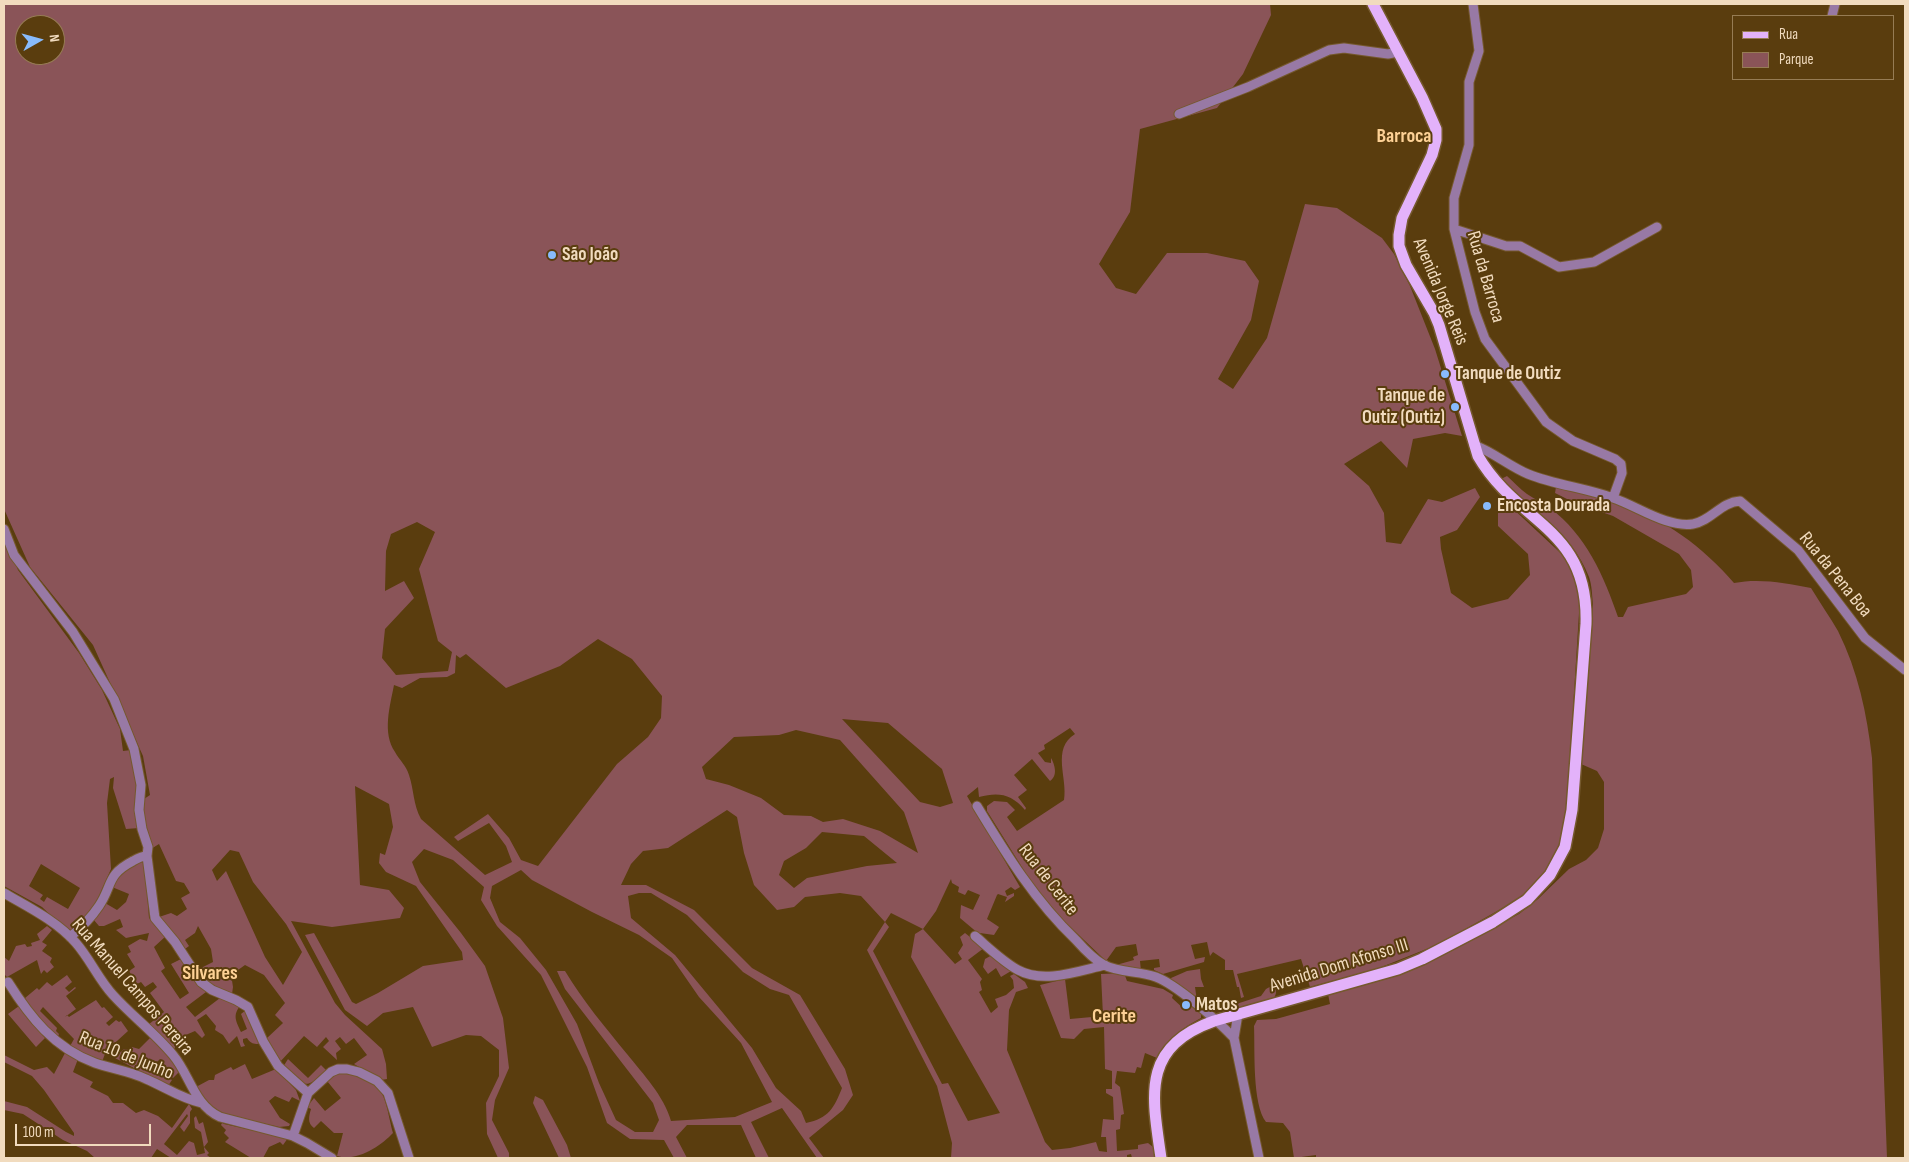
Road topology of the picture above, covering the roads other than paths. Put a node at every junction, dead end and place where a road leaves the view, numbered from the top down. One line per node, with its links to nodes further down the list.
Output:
1 (1373, 4): 3 (main road, Avenida Jorge Reis)
2 (1473, 4): 6 (street, Rua da Barroca)
3 (1398, 52): 4 (street); 7 (main road, Avenida Jorge Reis)
4 (1179, 114)
5 (1657, 227): 6 (street)
6 (1454, 229): 8 (street, Rua da Barroca)
7 (1474, 445): 8 (street); 11 (main road, Avenida Jorge Reis)
8 (1614, 498): 10 (street, Rua da Pena Boa)
9 (4, 529): 13 (street)
10 (1905, 670)
11 (1579, 722): 19 (main road, Avenida Dom Afonso III)
12 (977, 806): 17 (street, Rua de Cerite)
13 (147, 856): 16 (street); 22 (street)
14 (4, 893): 16 (street, Rua Manuel Campos Pereira)
15 (975, 936): 17 (street, Rua de Cerite)
16 (70, 937): 23 (street, Rua Manuel Campos Pereira)
17 (1105, 965): 20 (street, Rua de Cerite)
18 (8, 982): 23 (street, Rua 10 de Junho)
19 (1238, 1014): 20 (main road, Avenida Dom Afonso III); 21 (street)
20 (1214, 1021): 21 (street, Rua de Cerite); 27 (main road, Avenida Dom Afonso III)
21 (1234, 1038): 28 (street)
22 (308, 1094): 24 (street); 26 (street)
23 (202, 1103): 24 (street, Rua Manuel Campos Pereira)
24 (293, 1136): 25 (street, Rua Manuel Campos Pereira)
25 (332, 1158)
26 (409, 1158)
27 (1161, 1158)
28 (1259, 1158)

